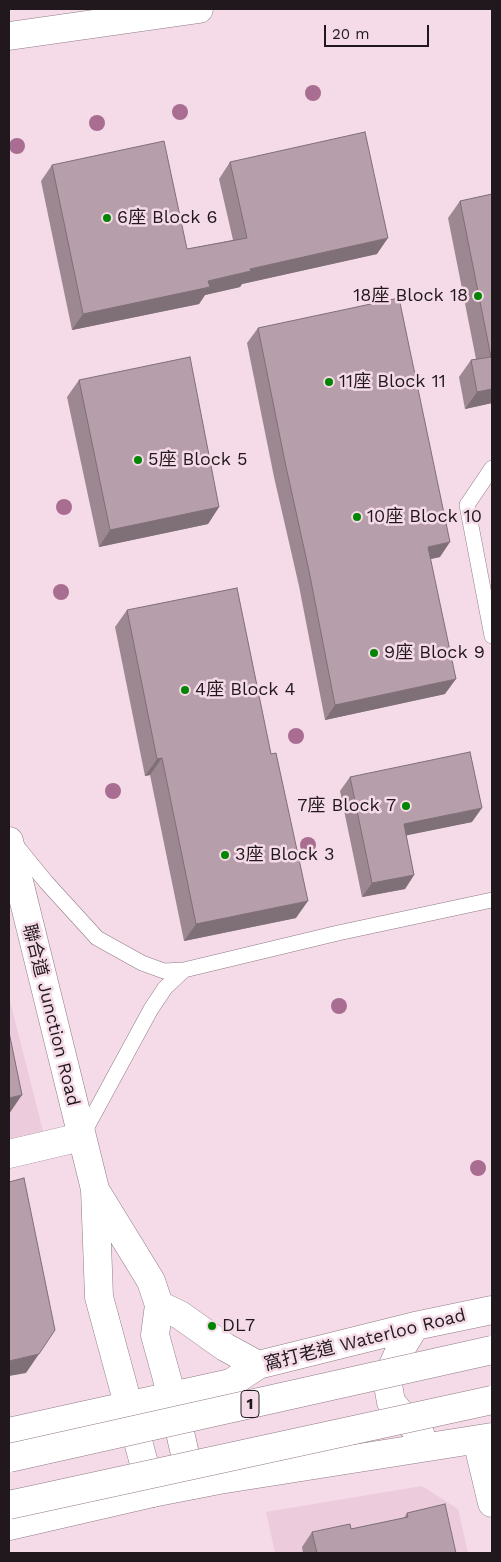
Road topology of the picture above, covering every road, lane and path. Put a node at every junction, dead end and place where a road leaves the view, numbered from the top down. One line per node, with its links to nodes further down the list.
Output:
1 (199, 9): 2 (main road)
2 (9, 36)
3 (492, 468): 4 (lane)
4 (492, 636)
5 (9, 836): 8 (lane)
6 (9, 840): 9 (main road, 聯合道 Junction Road)
7 (492, 900): 8 (lane)
8 (184, 970): 9 (lane)
9 (81, 1137): 10 (main road); 11 (main road, 聯合道 Junction Road)
10 (9, 1154)
11 (95, 1189): 12 (main road, 聯合道 Junction Road); 19 (main road, 聯合道 Junction Road)
12 (159, 1305): 16 (main road); 17 (main road, 聯合道 Junction Road)
13 (492, 1310): 14 (main road, 窩打老道 Waterloo Road)
14 (415, 1326): 16 (main road, 窩打老道 Waterloo Road); 22 (main road)
15 (492, 1350): 23 (main road, 窩打老道 Waterloo Road / 1, bridge)
16 (258, 1365): 17 (main road, 窩打老道 Waterloo Road)
17 (172, 1397): 19 (main road, 窩打老道 Waterloo Road); 24 (main road, 聯合道 Junction Road)
18 (492, 1400): 27 (main road, bridge)
19 (128, 1407): 20 (main road, 窩打老道 Waterloo Road); 25 (main road, 聯合道 Junction Road)
20 (9, 1432)
21 (484, 1439): 22 (main road); 26 (main road)
22 (434, 1446): 24 (main road)
23 (9, 1458)
24 (192, 1485): 25 (main road)
25 (152, 1493): 28 (main road)
26 (492, 1503)
27 (9, 1505)
28 (9, 1526)

